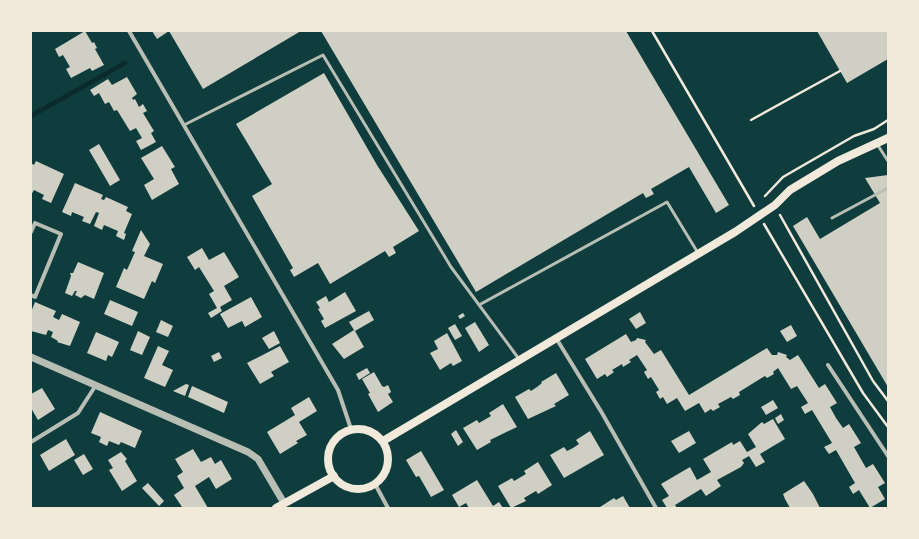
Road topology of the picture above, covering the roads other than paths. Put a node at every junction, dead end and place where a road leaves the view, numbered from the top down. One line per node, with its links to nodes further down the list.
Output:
1 (129, 31): 2 (street)
2 (184, 125): 11 (lane); 17 (street)
3 (888, 138): 4 (main road)
4 (877, 144): 5 (lane); 9 (main road)
5 (888, 161)
6 (888, 188): 7 (lane)
7 (832, 218)
8 (31, 232): 10 (street)
9 (698, 254): 11 (lane); 12 (main road)
10 (31, 295)
11 (479, 305): 14 (lane)
12 (556, 337): 14 (main road); 26 (street)
13 (31, 357): 16 (street)
14 (519, 359): 18 (main road)
15 (828, 365): 20 (street)
16 (96, 384): 19 (street); 23 (street)
17 (351, 429): 18 (main road); 21 (main road)
18 (383, 441): 22 (main road)
19 (31, 442)
20 (888, 456)
21 (334, 476): 22 (main road); 23 (main road)
22 (374, 484): 25 (street)
23 (284, 503): 24 (main road)
24 (276, 508)
25 (388, 508)
26 (656, 508)

